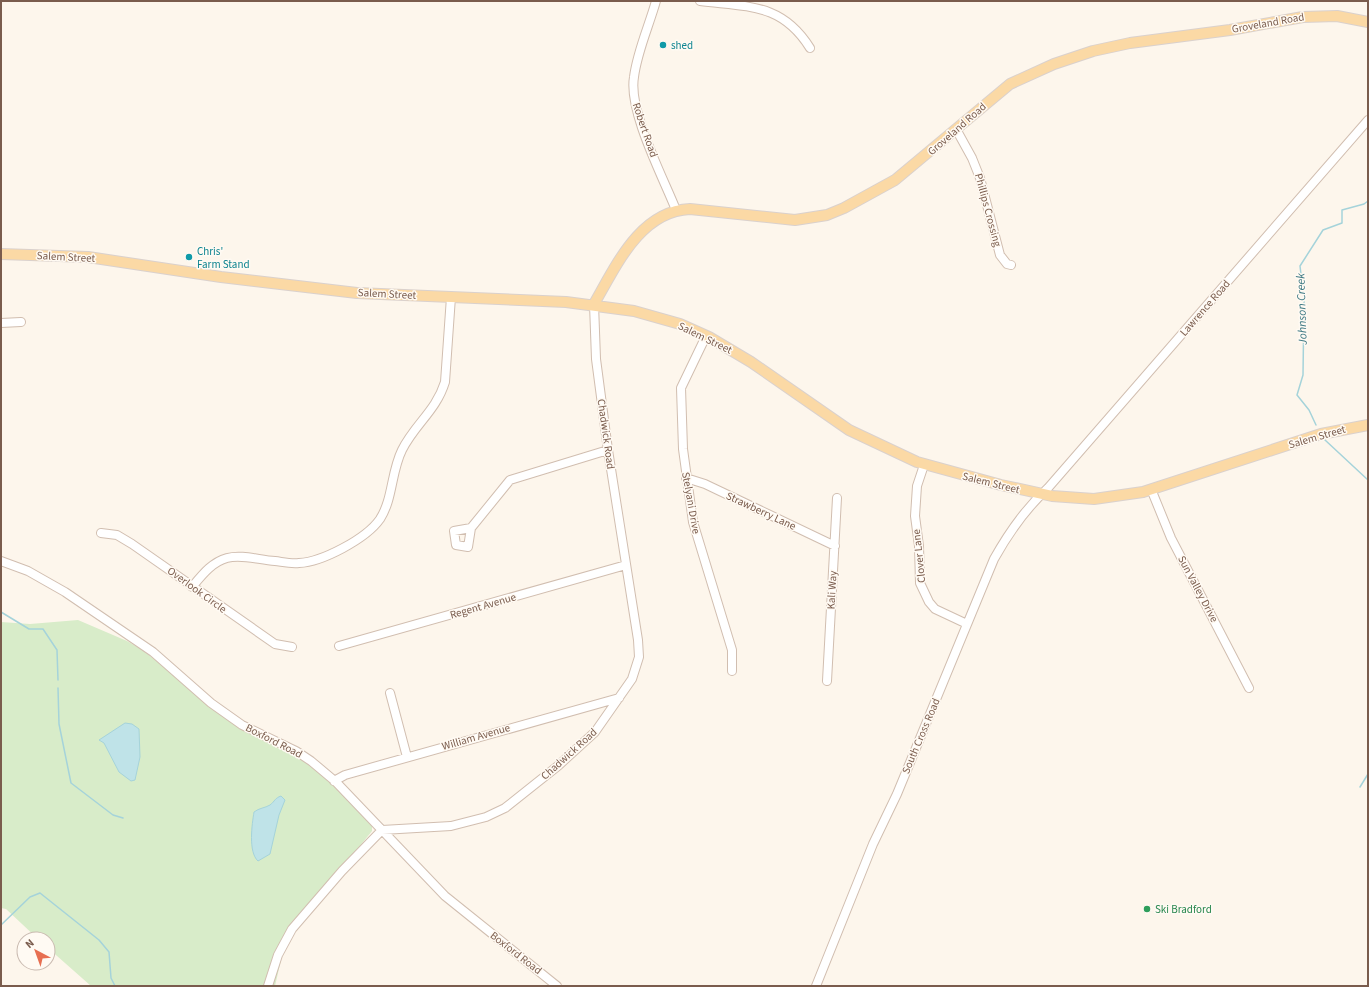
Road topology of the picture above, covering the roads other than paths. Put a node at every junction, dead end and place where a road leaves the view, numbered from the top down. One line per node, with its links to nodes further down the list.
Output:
1 (656, 1): 7 (street, Robert Road)
2 (700, 1): 4 (street)
3 (1368, 22): 6 (main road, Groveland Road)
4 (810, 48)
5 (1368, 120): 20 (street, Lawrence Road)
6 (956, 129): 7 (main road, Groveland Road); 9 (street, Phillips Crossing)
7 (676, 210): 11 (main road, Groveland Road)
8 (1, 254): 10 (main road, Salem Street)
9 (1011, 265)
10 (451, 297): 11 (main road, Salem Street); 27 (street)
11 (594, 304): 14 (main road, Salem Street); 16 (street, Chadwick Road)
12 (21, 322): 13 (street)
13 (1, 323)
14 (706, 336): 17 (main road, Salem Street); 18 (street, Stelyani Drive)
15 (1368, 425): 19 (main road, Salem Street)
16 (608, 450): 22 (street); 26 (street, Chadwick Road)
17 (924, 465): 20 (main road, Salem Street); 28 (street, Clover Lane)
18 (686, 478): 24 (street, Strawberry Lane); 31 (street, Stelyani Drive)
19 (1151, 489): 20 (main road, Salem Street); 33 (street, Sun Valley Drive)
20 (1041, 495): 28 (street, South Cross Road)
21 (837, 498): 24 (street, Kali Way)
22 (471, 528)
23 (101, 533): 27 (street, Overlook Circle)
24 (835, 546): 32 (street, Kali Way)
25 (1, 561): 37 (street, Boxford Road)
26 (626, 565): 29 (street, Regent Avenue); 35 (street, Chadwick Road)
27 (192, 587): 30 (street, Overlook Circle)
28 (967, 624): 41 (street, South Cross Road)
29 (339, 646)
30 (292, 647)
31 (732, 670)
32 (827, 681)
33 (1249, 688)
34 (390, 693): 36 (street)
35 (619, 698): 36 (street, William Avenue); 38 (street, Chadwick Road)
36 (407, 757): 37 (street, William Avenue)
37 (334, 781): 38 (street, Boxford Road)
38 (382, 830): 39 (street); 40 (street, Boxford Road)
39 (268, 986)
40 (557, 986)
41 (816, 986)

